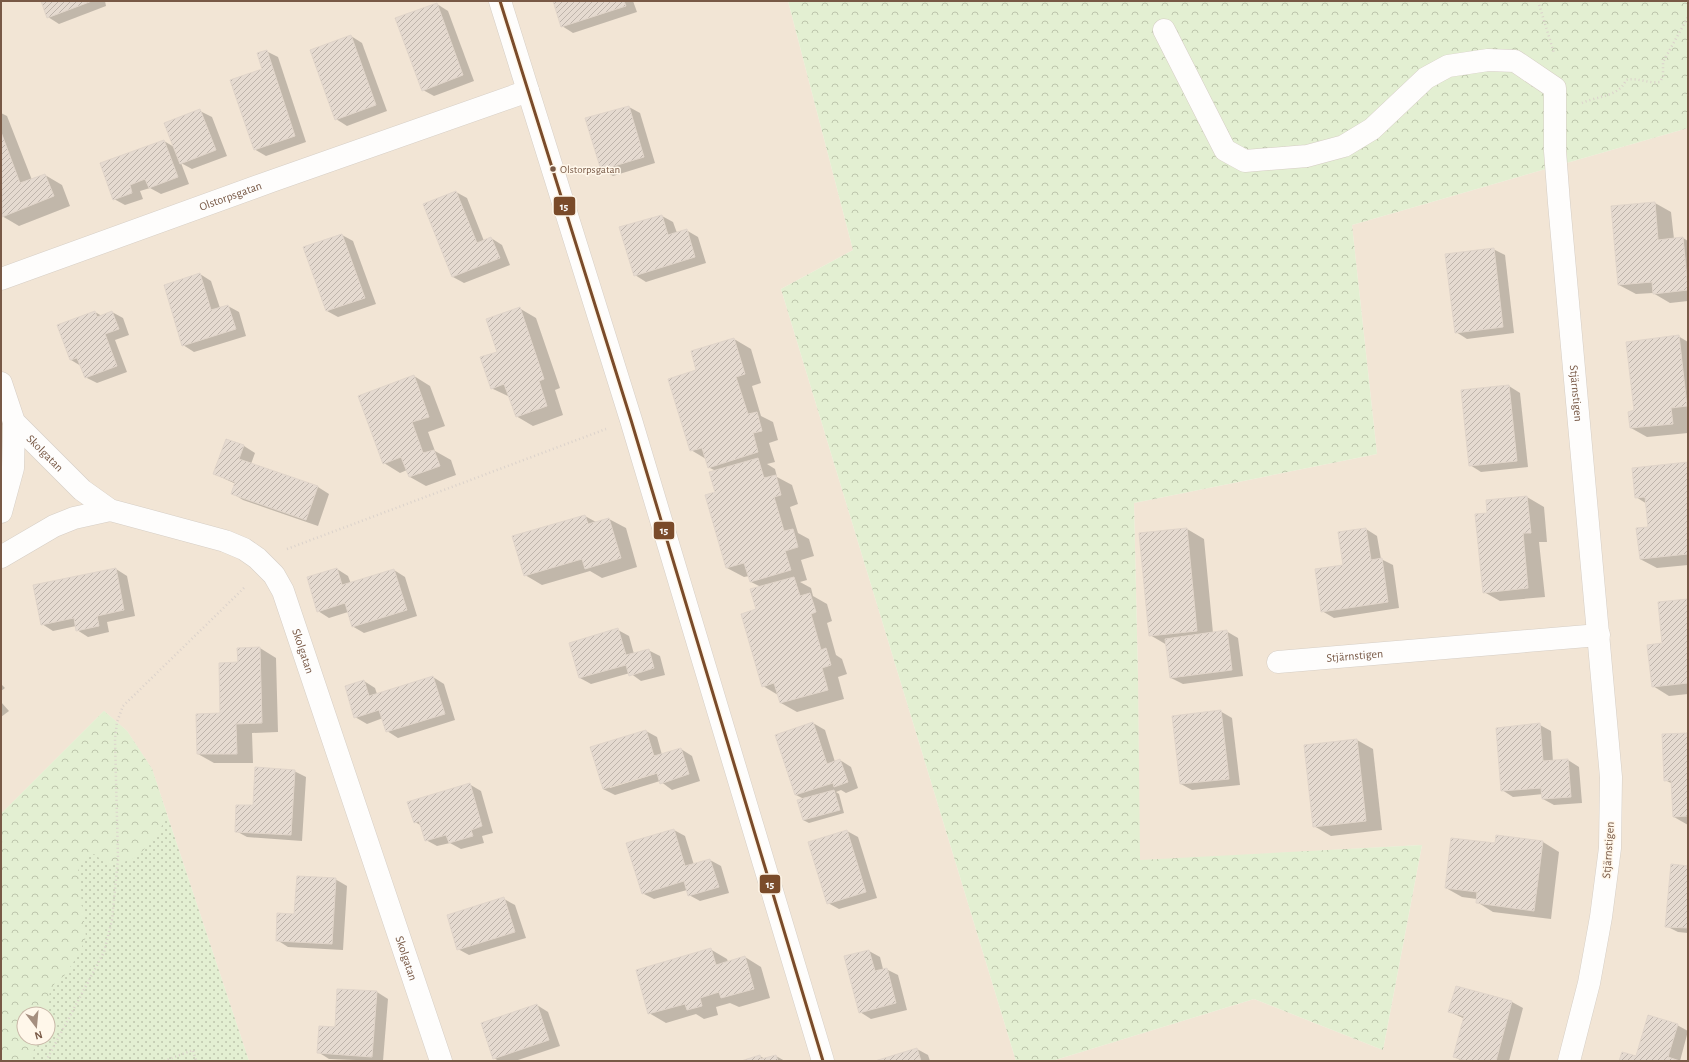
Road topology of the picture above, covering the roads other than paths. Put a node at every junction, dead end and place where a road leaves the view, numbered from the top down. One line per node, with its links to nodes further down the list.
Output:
1 (500, 1): 3 (street)
2 (1164, 30): 10 (street, Stjärnstigen)
3 (528, 91): 4 (street, Olstorpsgatan); 13 (street)
4 (1, 279)
5 (1, 383): 6 (street, Skolgatan)
6 (14, 422): 7 (street, Skolgatan); 8 (street)
7 (110, 510): 9 (street); 12 (street, Skolgatan)
8 (1, 512)
9 (1, 557)
10 (1599, 635): 11 (street, Stjärnstigen); 14 (street, Stjärnstigen)
11 (1278, 662)
12 (441, 1061)
13 (823, 1061)
14 (1569, 1061)

